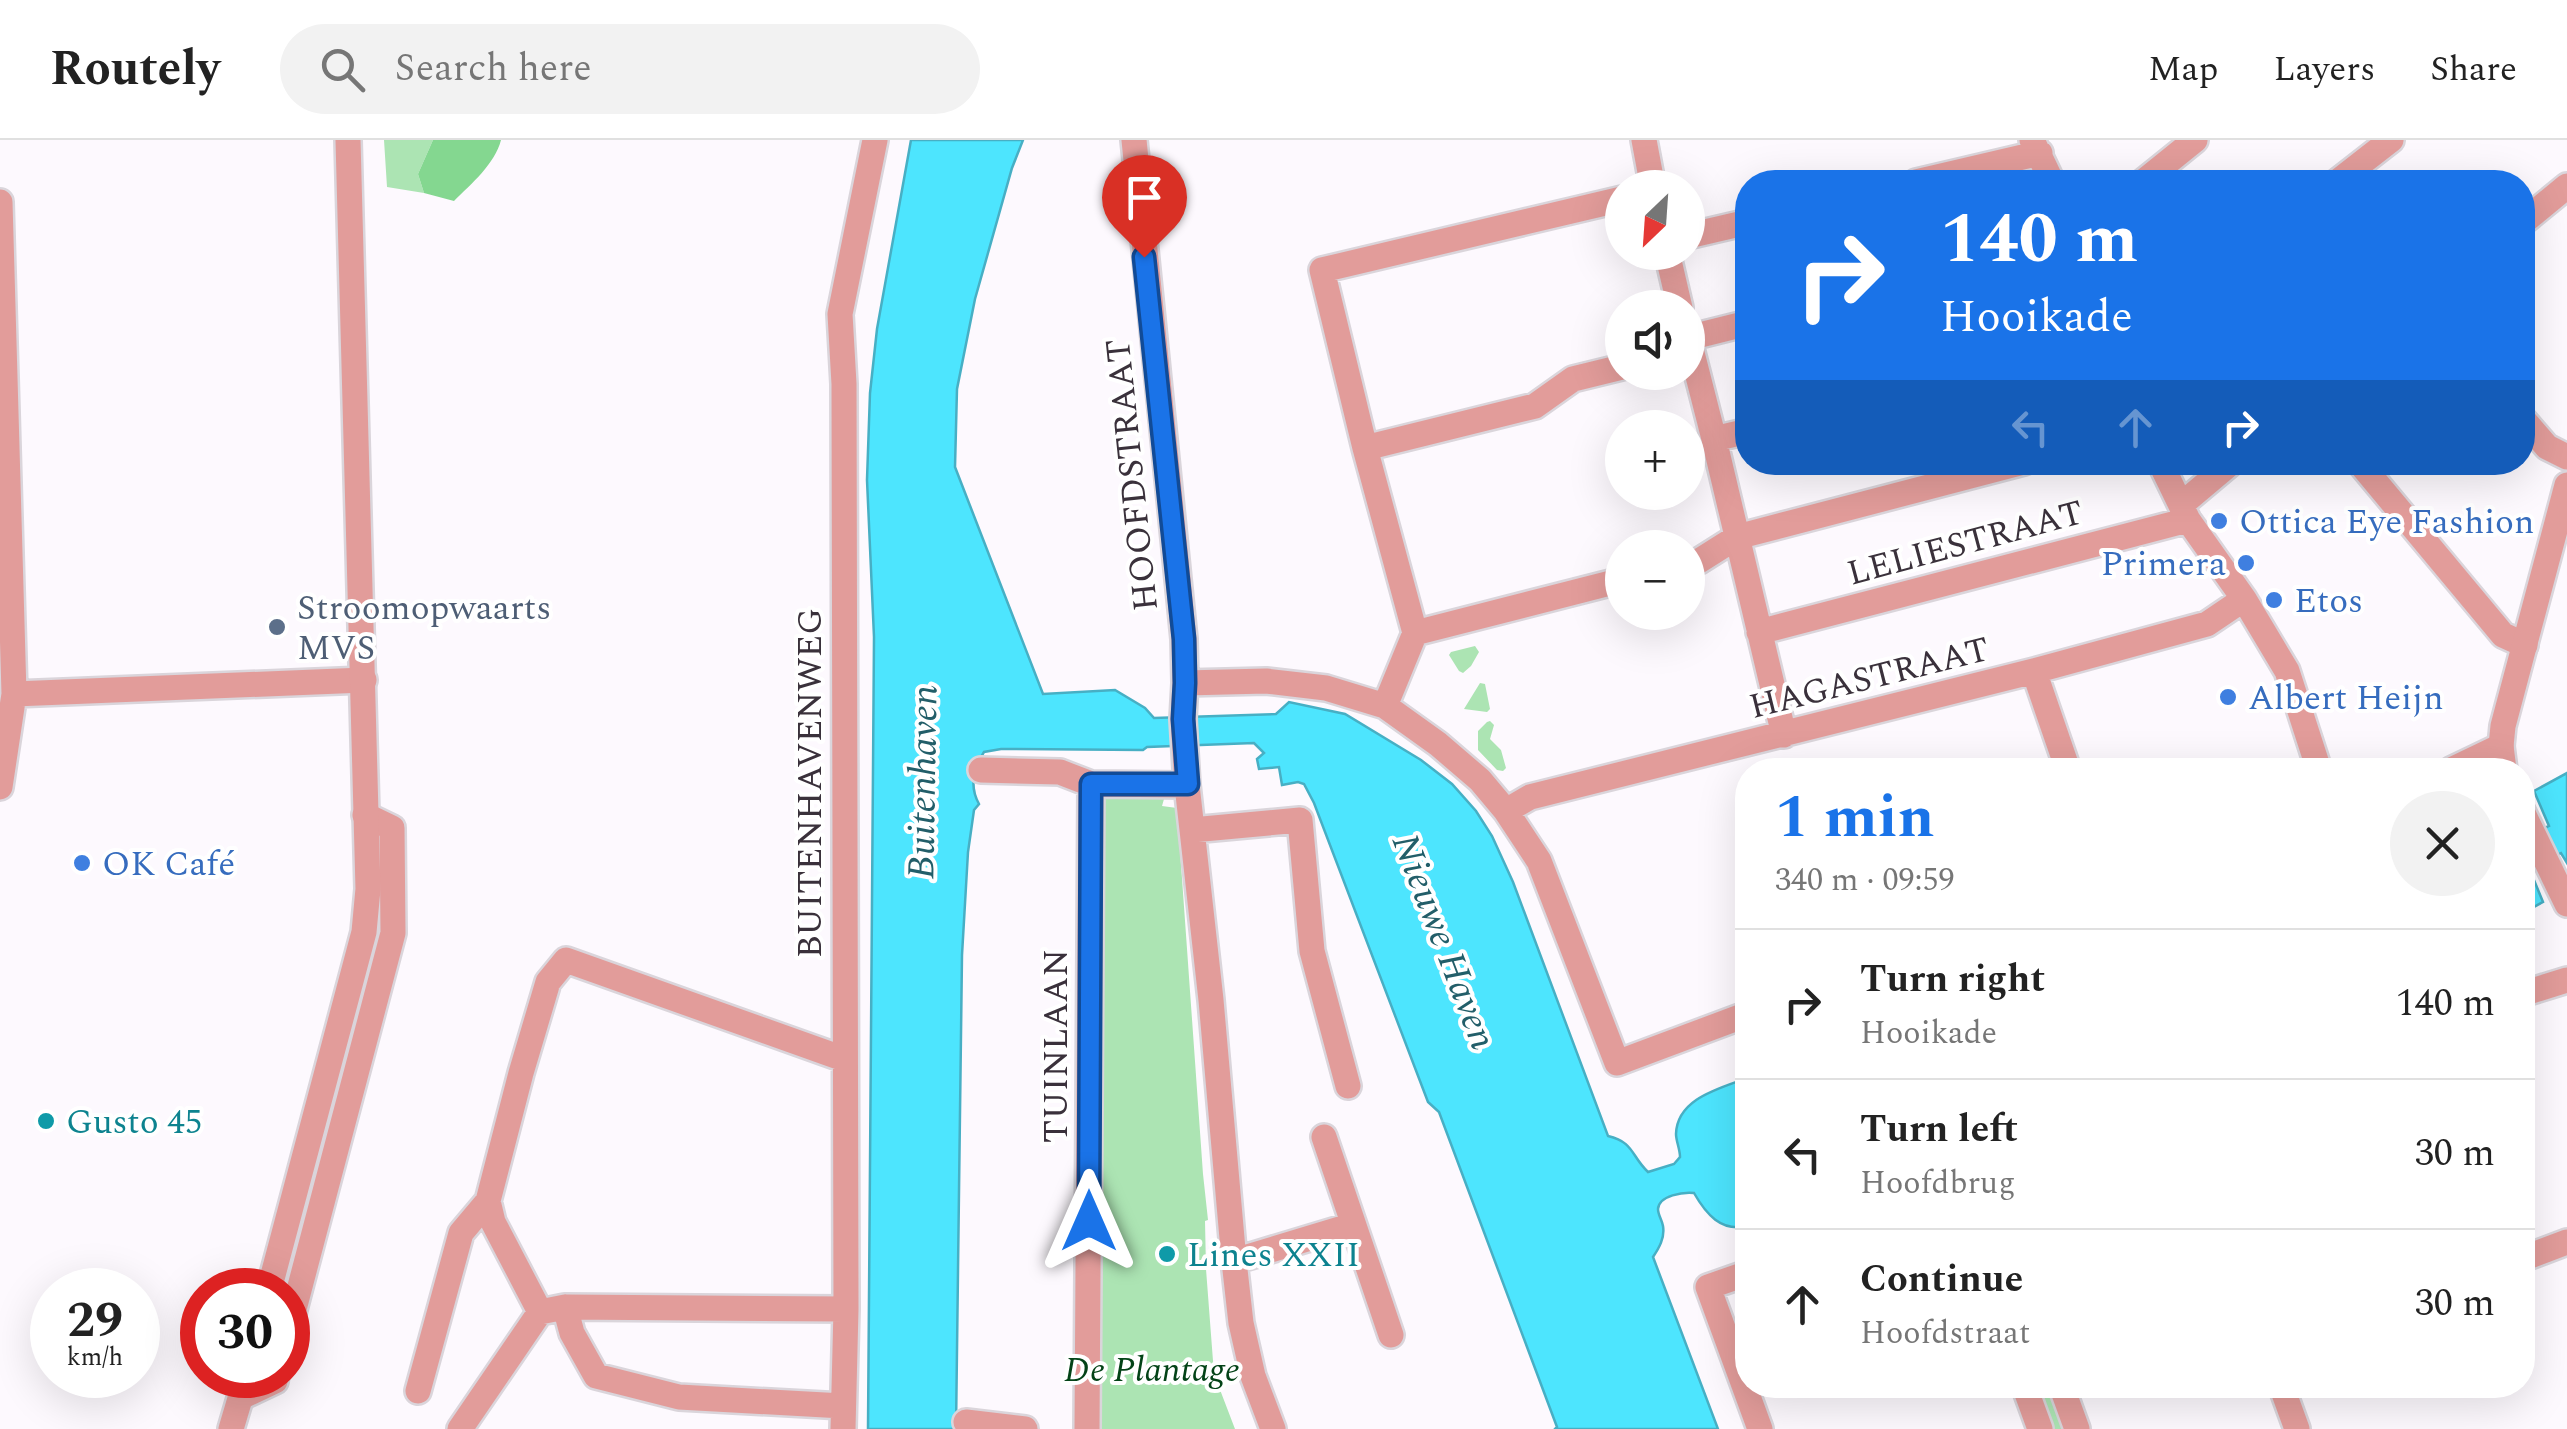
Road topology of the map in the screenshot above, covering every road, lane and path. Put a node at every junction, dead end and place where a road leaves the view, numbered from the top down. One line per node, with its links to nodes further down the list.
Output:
1 (348, 140): 42 (street)
2 (875, 140): 62 (street, BUITENHAVENWEG)
3 (1134, 140): 43 (street, HOOFDSTRAAT)
4 (2195, 140): 11 (street)
5 (2390, 140): 12 (street)
6 (1652, 142): 8 (street)
7 (2036, 147): 9 (street); 10 (street)
8 (1653, 170)
9 (1957, 170)
10 (2047, 170)
11 (2158, 170)
12 (2352, 170)
13 (2567, 186): 16 (street)
14 (0, 202): 44 (street)
15 (1605, 203): 26 (street)
16 (2535, 212)
17 (1735, 225): 18 (street)
18 (1705, 232)
19 (1735, 328): 20 (street)
20 (1705, 338)
21 (1605, 372): 26 (street)
22 (1700, 390): 25 (street)
23 (2535, 433): 27 (street)
24 (1735, 434): 25 (street)
25 (1714, 440): 34 (street)
26 (1365, 448): 39 (street)
27 (2567, 458)
28 (1974, 475): 34 (street)
29 (2166, 475): 33 (street)
30 (2220, 475): 33 (street)
31 (2370, 475): 40 (street)
32 (2567, 485): 40 (street)
33 (2185, 512): 37 (street); 38 (street, LELIESTRAAT)
34 (1737, 537): 35 (street); 38 (street)
35 (1705, 557)
36 (1605, 584): 39 (street)
37 (2244, 599): 41 (street, HAGASTRAAT); 48 (street)
38 (1760, 632): 46 (street)
39 (1415, 633): 45 (street)
40 (2525, 645): 49 (street)
41 (2034, 671): 46 (street, HAGASTRAAT); 47 (street)
42 (364, 680): 44 (street); 55 (street)
43 (1185, 683): 45 (street); 52 (street, HOOFDSTRAAT)
44 (14, 694): 53 (street)
45 (1385, 706): 54 (street)
46 (1784, 735): 54 (street, HAGASTRAAT)
47 (2064, 758)
48 (2315, 758)
49 (2502, 758)
50 (981, 770): 51 (street)
51 (1091, 784): 52 (street); 88 (street, TUINLAAN)
52 (1188, 784): 56 (street, HOOFDSTRAAT)
53 (0, 787)
54 (1506, 812): 61 (street)
55 (365, 815): 70 (street); 71 (street)
56 (1192, 830): 63 (street); 69 (street, HOOFDSTRAAT)
57 (2535, 837): 58 (street)
58 (2567, 904)
59 (2567, 980): 60 (street)
60 (2535, 990)
61 (1735, 1019)
62 (844, 1059): 65 (street); 73 (street, BUITENHAVENWEG)
63 (1348, 1086)
64 (1324, 1137): 66 (street)
65 (488, 1202): 74 (street); 77 (street)
66 (1353, 1225): 69 (street); 75 (street)
67 (2567, 1242): 68 (street)
68 (2535, 1254)
69 (1234, 1261): 89 (street, HOOFDSTRAAT)
70 (275, 1268)
71 (305, 1268)
72 (1735, 1278): 76 (street)
73 (846, 1309): 74 (street); 83 (street, BUITENHAVENWEG)
74 (552, 1310): 83 (street); 86 (street)
75 (1391, 1335)
76 (1735, 1361)
77 (418, 1392)
78 (240, 1398): 85 (street)
79 (1749, 1398): 90 (street)
80 (2029, 1398): 91 (street)
81 (2066, 1398): 92 (street)
82 (2286, 1398): 93 (street)
83 (843, 1417)
84 (966, 1422): 87 (street)
85 (231, 1429)
86 (460, 1429)
87 (1025, 1429)
88 (1087, 1429)
89 (1273, 1429)
90 (1760, 1429)
91 (2040, 1429)
92 (2078, 1429)
93 (2297, 1429)

